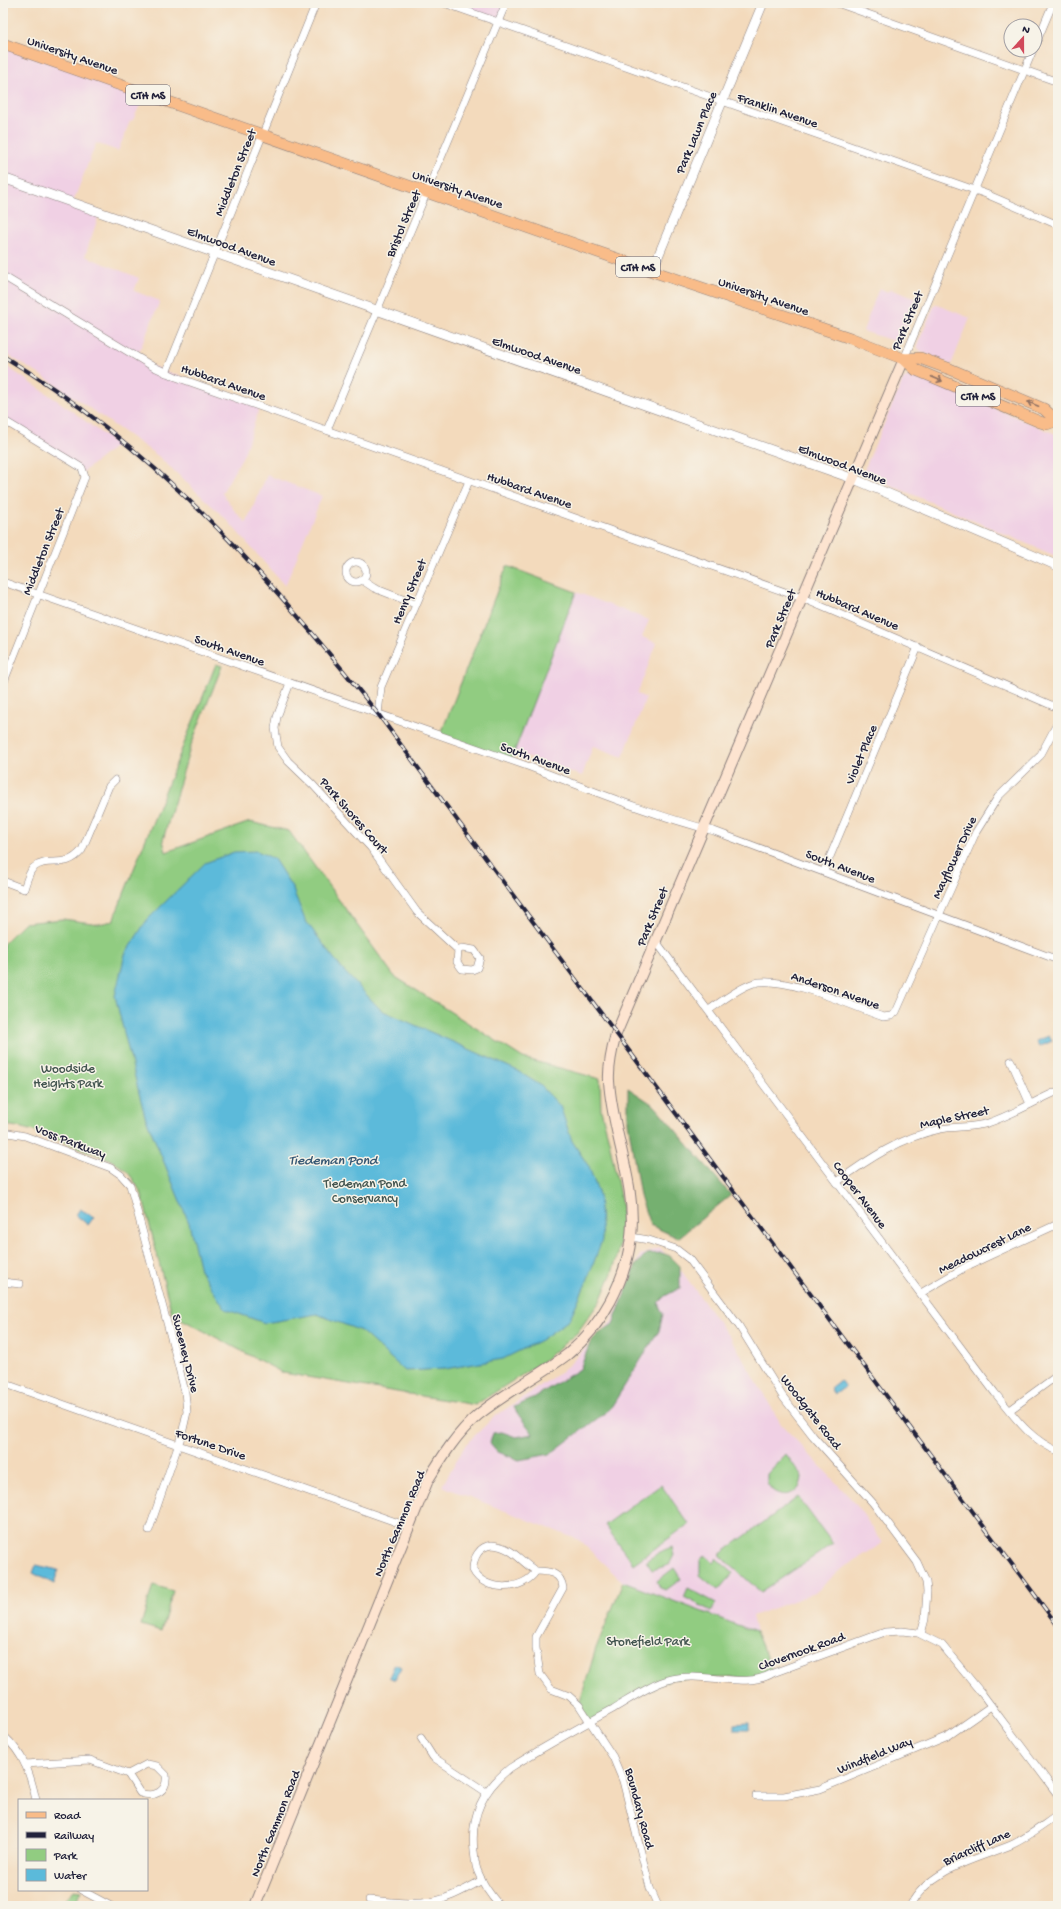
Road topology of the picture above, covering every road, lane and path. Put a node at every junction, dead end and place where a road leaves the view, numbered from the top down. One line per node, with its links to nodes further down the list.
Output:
1 (316, 3): 14 (street, Middleton Street)
2 (444, 3): 7 (street, Franklin Avenue)
3 (506, 3): 7 (street, Bristol Street)
4 (763, 3): 13 (street, Park Lawn Place)
5 (836, 3): 11 (street)
6 (1053, 3): 8 (street)
7 (498, 22): 13 (street, Franklin Avenue); 17 (street, Bristol Street)
8 (1043, 27)
9 (3, 44): 14 (main road, University Avenue / CTH MS)
10 (1030, 58): 11 (street, Park Street)
11 (1025, 70): 12 (street); 16 (street, Park Street)
12 (1058, 82)
13 (722, 102): 16 (street, Franklin Avenue); 20 (street, Park Lawn Place)
14 (263, 135): 17 (main road, University Avenue / CTH MS); 19 (street, Middleton Street)
15 (3, 178): 19 (street, Elmwood Avenue)
16 (975, 191): 18 (street, Franklin Avenue); 23 (street, Park Street)
17 (428, 192): 20 (main road, University Avenue / CTH MS); 22 (street, Bristol Street)
18 (1058, 225)
19 (215, 253): 22 (street, Elmwood Avenue); 24 (street, Middleton Street)
20 (652, 271): 23 (main road, University Avenue / CTH MS)
21 (3, 276): 24 (street, Hubbard Avenue)
22 (377, 311): 27 (street, Bristol Street); 28 (street, Elmwood Avenue)
23 (904, 359): 26 (main road, University Avenue / CTH MS); 28 (main road, Park Street)
24 (166, 372): 27 (street, Hubbard Avenue)
25 (3, 420): 33 (street, Middleton Street)
26 (1057, 422)
27 (327, 430): 29 (street, Hubbard Avenue)
28 (854, 479): 30 (street, Elmwood Avenue); 34 (main road, Park Street)
29 (469, 481): 34 (street, Hubbard Avenue); 35 (street, Henry Street)
30 (1058, 566)
31 (362, 580): 35 (street)
32 (3, 582): 33 (street, South Avenue)
33 (38, 594): 37 (street, South Avenue); 38 (street, Middleton Street)
34 (802, 598): 36 (street, Hubbard Avenue); 43 (main road, Park Street)
35 (415, 604): 40 (street, Henry Street)
36 (918, 647): 39 (street, Hubbard Avenue); 44 (street, Violet Place)
37 (290, 683): 40 (street, South Avenue); 48 (street, Park Shores Court)
38 (3, 684)
39 (1058, 708)
40 (378, 714): 43 (street, South Avenue)
41 (1058, 722): 46 (street, Mayflower Drive)
42 (115, 780): 45 (street)
43 (703, 828): 44 (street, South Avenue); 47 (main road, Park Street)
44 (824, 871): 46 (street, South Avenue)
45 (3, 881)
46 (940, 916): 49 (street, South Avenue); 50 (street, Mayflower Drive)
47 (655, 940): 51 (street, Cooper Avenue); 58 (main road, Park Street)
48 (458, 950)
49 (1058, 960)
50 (904, 996): 51 (street, Anderson Avenue)
51 (709, 1010): 57 (street, Cooper Avenue)
52 (1012, 1061): 54 (street)
53 (1058, 1091): 54 (street, Maple Street)
54 (1030, 1104): 57 (street, Maple Street)
55 (3, 1132): 56 (street, Voss Parkway)
56 (126, 1180): 67 (street, Sweeney Drive)
57 (837, 1182): 63 (street, Cooper Avenue)
58 (631, 1207): 60 (main road, North Gammon Road)
59 (1058, 1224): 63 (street, Meadowcrest Lane)
60 (631, 1236): 69 (main road, North Gammon Road); 72 (street, Woodgate Road)
61 (3, 1282): 62 (street)
62 (20, 1284)
63 (920, 1293): 66 (street, Cooper Avenue)
64 (1058, 1375): 66 (street)
65 (3, 1383): 67 (street, Fortune Drive)
66 (1010, 1410): 68 (street, Cooper Avenue)
67 (178, 1444): 69 (street, Fortune Drive); 70 (street, Sweeney Drive)
68 (1058, 1450)
69 (410, 1527): 88 (main road, North Gammon Road)
70 (149, 1530)
71 (536, 1571): 71 (street); 74 (street, Boundary Road)
72 (921, 1634): 73 (street, Clovernook Road); 74 (street, Clovernook Road)
73 (991, 1706): 80 (street, Windfield Way); 81 (street, Clovernook Road)
74 (590, 1722): 79 (street, Clovernook Road); 90 (street, Boundary Road)
75 (3, 1735): 77 (street)
76 (421, 1738): 79 (street)
77 (25, 1764): 78 (street); 82 (street)
78 (128, 1774): 78 (street)
79 (486, 1792): 84 (street, Clovernook Road)
80 (756, 1796)
81 (1058, 1796)
82 (36, 1799)
83 (1058, 1815): 91 (street, Briarcliff Lane)
84 (482, 1880): 86 (street); 89 (street, Clovernook Road)
85 (83, 1891): 87 (street)
86 (369, 1900)
87 (111, 1906)
88 (255, 1906)
89 (500, 1906)
90 (658, 1906)
91 (910, 1906)

